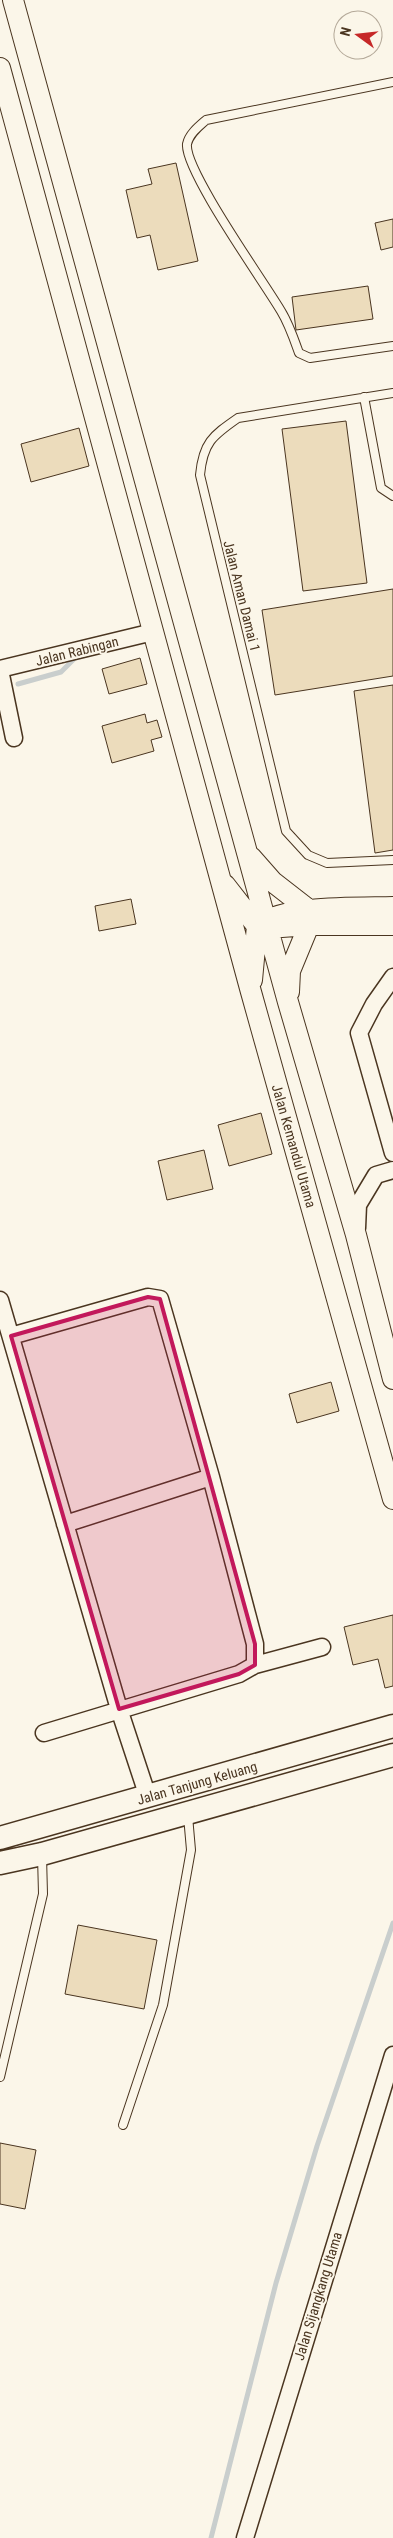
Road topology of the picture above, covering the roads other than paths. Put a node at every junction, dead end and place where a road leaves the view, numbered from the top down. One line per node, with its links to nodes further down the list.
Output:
1 (13, 0): 11 (street)
2 (0, 68): 8 (street)
3 (393, 82): 4 (lane)
4 (393, 346)
5 (393, 393): 6 (lane, Jalan Aman Damai 1)
6 (364, 397): 7 (lane); 12 (lane, Jalan Aman Damai 1)
7 (393, 496)
8 (153, 632): 9 (street, Jalan Rabingan); 13 (street)
9 (0, 670): 10 (street)
10 (14, 738)
11 (248, 853): 15 (street); 16 (street)
12 (393, 860)
13 (220, 878): 16 (street); 19 (street)
14 (393, 907): 15 (street)
15 (309, 918): 16 (street); 17 (street); 20 (street)
16 (264, 924): 19 (street, Jalan Kemandul Utama); 20 (street)
17 (393, 925)
18 (393, 977): 21 (street)
19 (251, 992): 28 (street, Jalan Kemandul Utama)
20 (288, 1002): 23 (street)
21 (393, 1153)
22 (393, 1170): 23 (street)
23 (356, 1235): 26 (street)
24 (0, 1300): 25 (street)
25 (11, 1336): 27 (street); 29 (street)
26 (393, 1379)
27 (211, 1477): 29 (street); 31 (street)
28 (393, 1499)
29 (65, 1524): 32 (street)
30 (322, 1647): 31 (street)
31 (255, 1665): 32 (street)
32 (118, 1709): 35 (street); 38 (street)
33 (393, 1718): 36 (main road)
34 (393, 1726): 36 (main road, Jalan Tanjung Keluang)
35 (44, 1733)
36 (370, 1733): 38 (main road, Jalan Tanjung Keluang)
37 (393, 1755): 39 (main road, Jalan Tanjung Keluang)
38 (148, 1797): 40 (main road, Jalan Tanjung Keluang)
39 (188, 1811): 41 (main road, Jalan Tanjung Keluang); 45 (lane)
40 (0, 1838)
41 (42, 1854): 42 (main road, Jalan Tanjung Keluang); 44 (lane)
42 (0, 1863)
43 (393, 2055): 46 (street, Jalan Sijangkang Utama)
44 (0, 2077)
45 (123, 2124)
46 (245, 2538)

